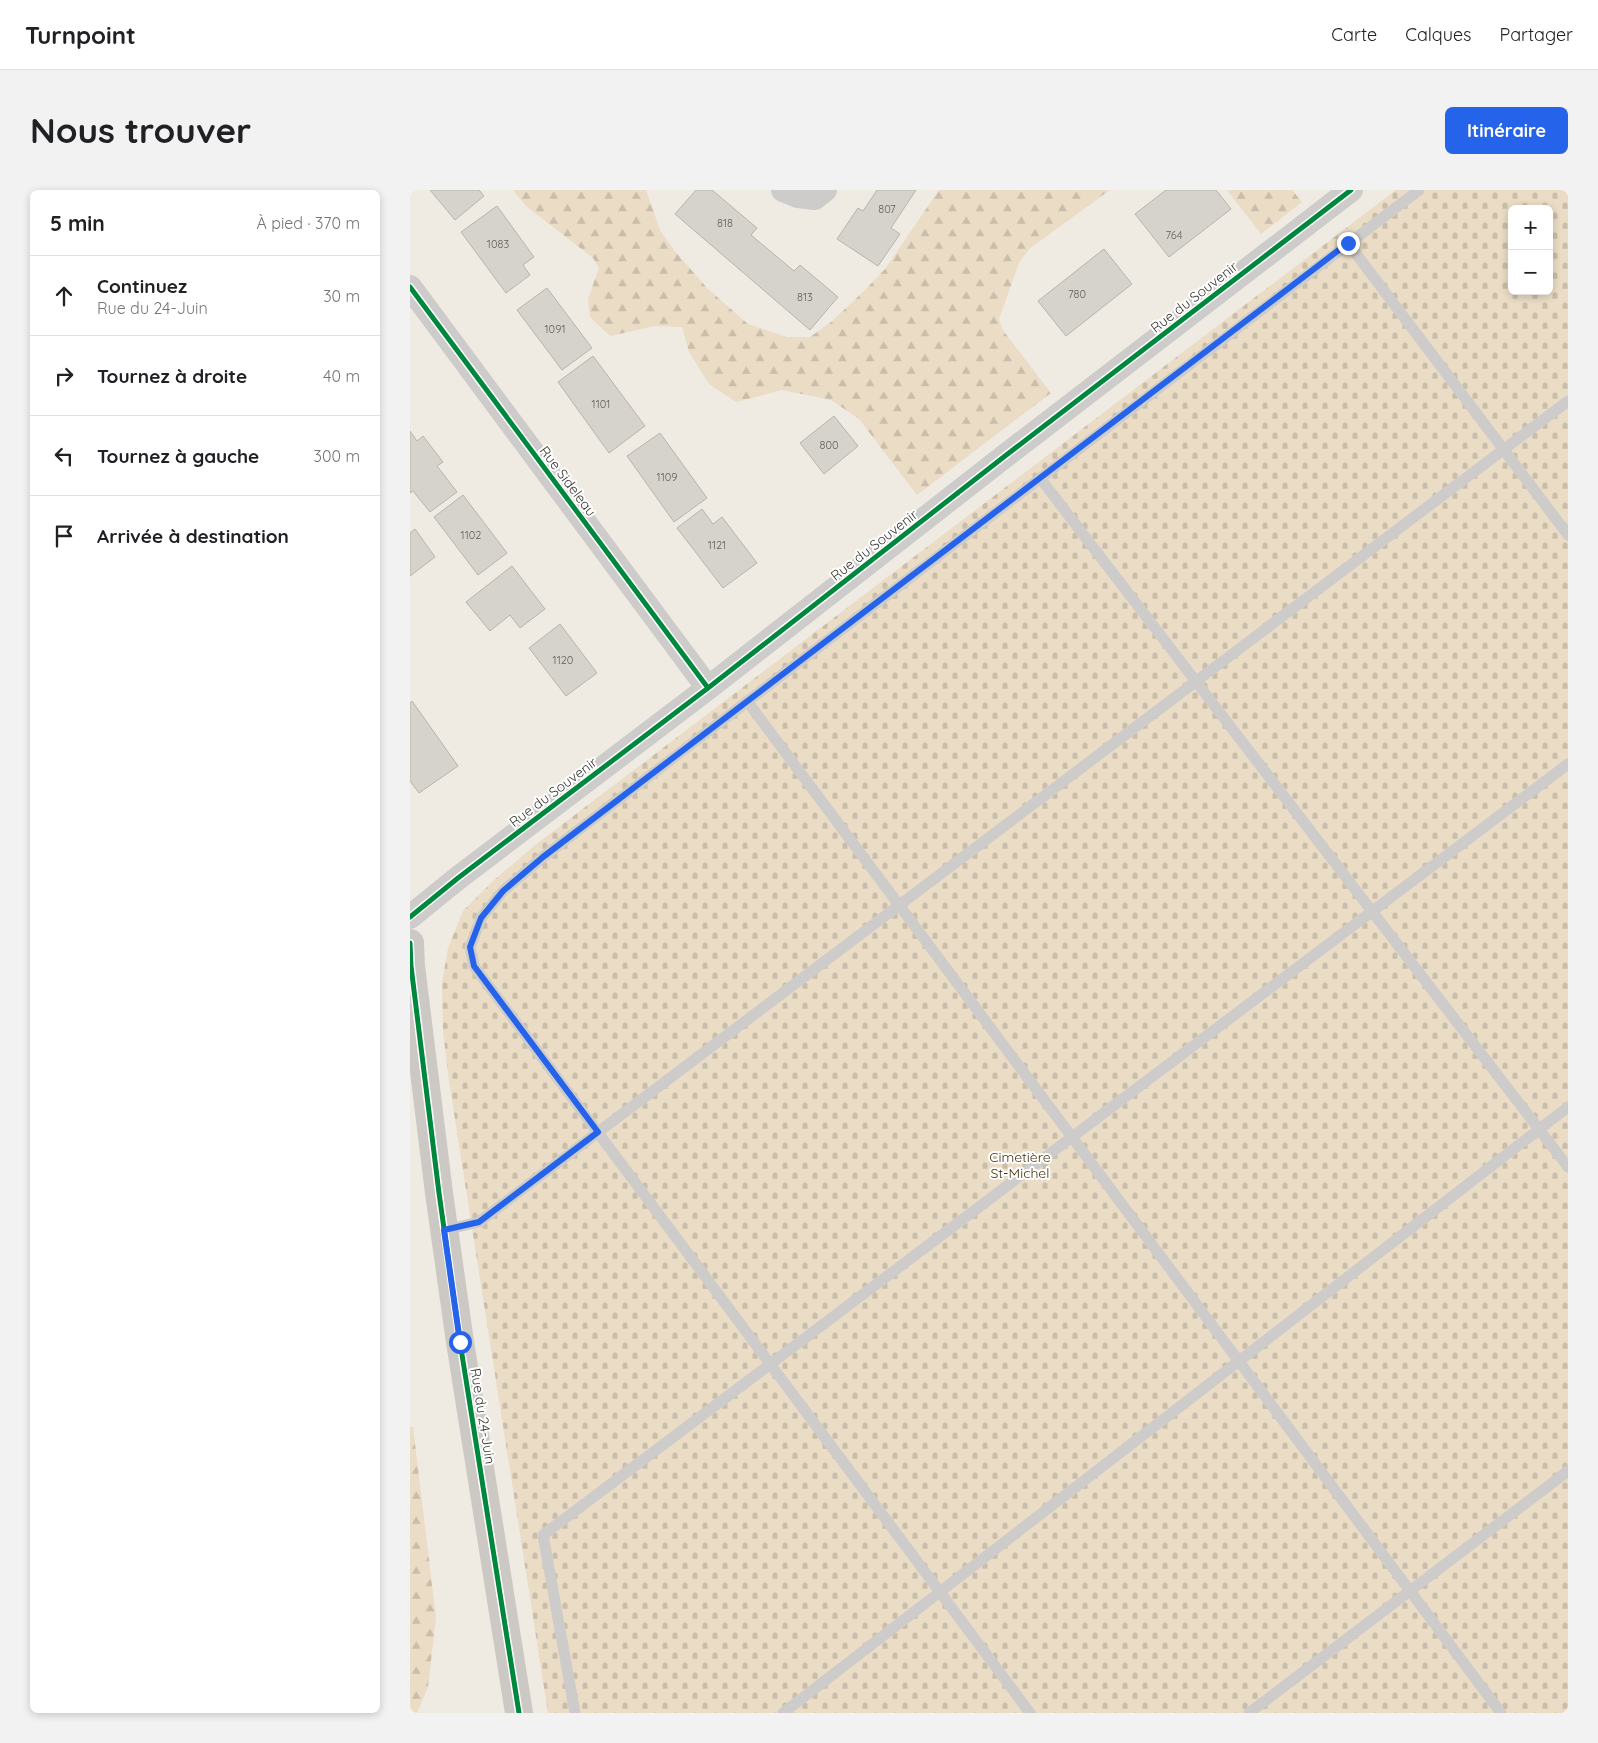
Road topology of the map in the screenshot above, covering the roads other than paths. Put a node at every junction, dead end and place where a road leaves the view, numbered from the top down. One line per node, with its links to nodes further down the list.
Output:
1 (782, 190): 2 (street)
2 (825, 190)
3 (1351, 190): 12 (street, Rue du Souvenir)
4 (1418, 190): 5 (lane)
5 (1348, 243): 8 (lane); 9 (lane)
6 (410, 287): 12 (street, Rue Sideleau)
7 (1568, 401): 8 (lane)
8 (1503, 449): 10 (lane); 11 (lane)
9 (1040, 478): 11 (lane); 13 (lane)
10 (1568, 535)
11 (1196, 681): 15 (lane); 16 (lane)
12 (708, 688): 17 (street, Rue du Souvenir)
13 (747, 701): 15 (lane); 21 (lane)
14 (1568, 764): 16 (lane)
15 (899, 905): 21 (lane); 22 (lane)
16 (1372, 912): 20 (lane); 22 (lane)
17 (410, 917)
18 (410, 943): 24 (street, Rue du 24-Juin)
19 (1568, 1107): 20 (lane)
20 (1539, 1129): 23 (lane); 25 (lane)
21 (598, 1132): 24 (lane); 26 (lane)
22 (1072, 1137): 25 (lane); 26 (lane)
23 (1568, 1167)
24 (444, 1230): 30 (street, Rue du 24-Juin)
25 (1238, 1361): 28 (lane); 29 (lane)
26 (770, 1364): 29 (lane); 31 (lane)
27 (1568, 1471): 28 (lane)
28 (1410, 1591): 34 (lane); 35 (lane)
29 (940, 1592): 32 (lane); 33 (lane)
30 (519, 1713)
31 (575, 1713)
32 (782, 1713)
33 (1030, 1713)
34 (1249, 1713)
35 (1500, 1713)

